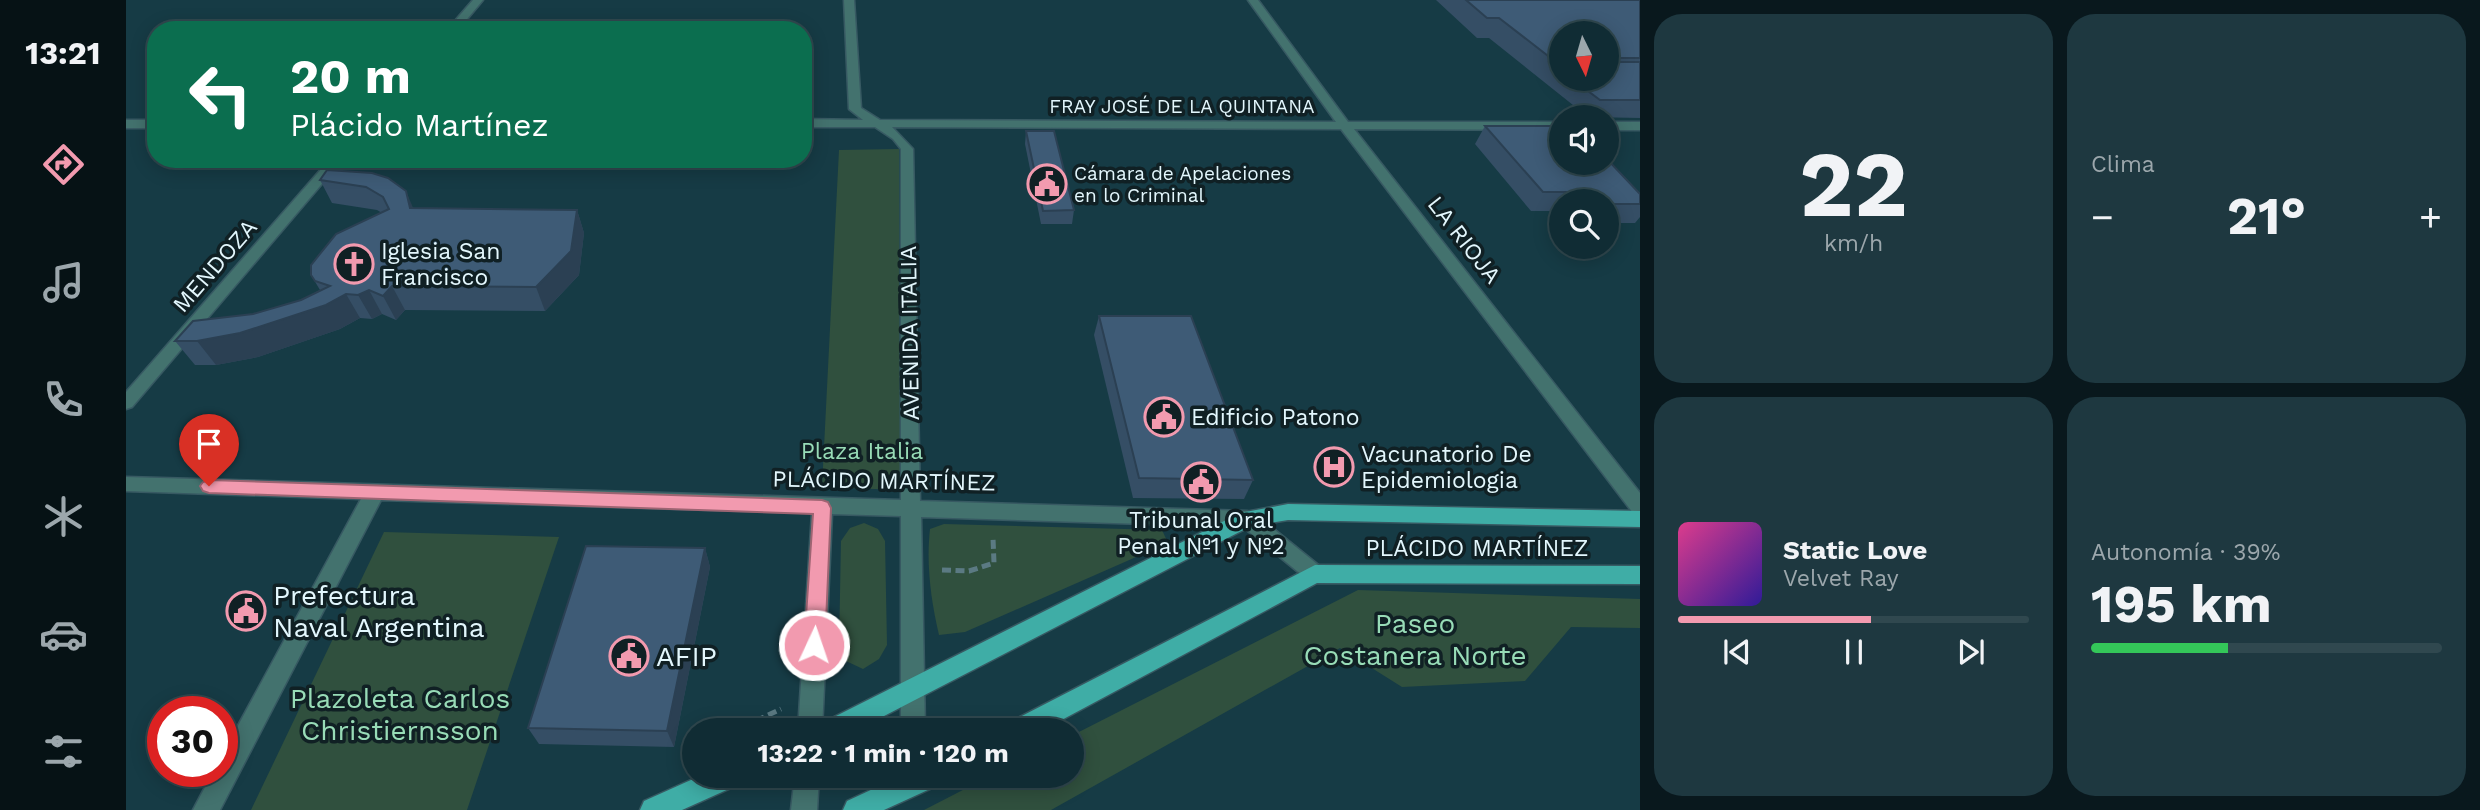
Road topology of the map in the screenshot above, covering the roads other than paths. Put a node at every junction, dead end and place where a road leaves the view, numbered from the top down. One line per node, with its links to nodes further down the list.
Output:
1 (478, 0): 4 (street)
2 (849, 0): 5 (street)
3 (1253, 0): 9 (street, LA RIOJA)
4 (460, 21)
5 (872, 122): 6 (street, FRAY JOSÉ DE LA QUINTANA); 9 (street, FRAY JOSÉ DE LA QUINTANA); 19 (street, AVENIDA ITALIA)
6 (812, 123)
7 (126, 124): 8 (street)
8 (147, 124)
9 (1344, 124): 10 (street, FRAY JOSÉ DE LA QUINTANA); 17 (street, LA RIOJA)
10 (1549, 125)
11 (1619, 126): 12 (street)
12 (1640, 126)
13 (329, 168): 14 (street, MENDOZA)
14 (126, 403)
15 (126, 484): 16 (street, PLÁCIDO MARTÍNEZ)
16 (375, 492): 18 (street, PLÁCIDO MARTÍNEZ); 32 (street)
17 (1640, 507)
18 (822, 508): 19 (street, PLÁCIDO MARTÍNEZ); 25 (street)
19 (912, 508): 20 (street, PLÁCIDO MARTÍNEZ); 24 (street, AVENIDA ITALIA)
20 (1247, 519): 21 (main road, PLÁCIDO MARTÍNEZ); 22 (street); 24 (main road)
21 (1640, 519)
22 (1315, 574): 23 (main road, PLÁCIDO MARTÍNEZ); 28 (main road)
23 (1640, 575)
24 (912, 690): 26 (main road); 27 (street, AVENIDA ITALIA)
25 (811, 718)
26 (856, 718)
27 (913, 718)
28 (1041, 718)
29 (702, 788): 33 (main road)
30 (806, 788): 34 (street)
31 (900, 788): 35 (main road)
32 (205, 810)
33 (653, 810)
34 (804, 810)
35 (856, 810)

